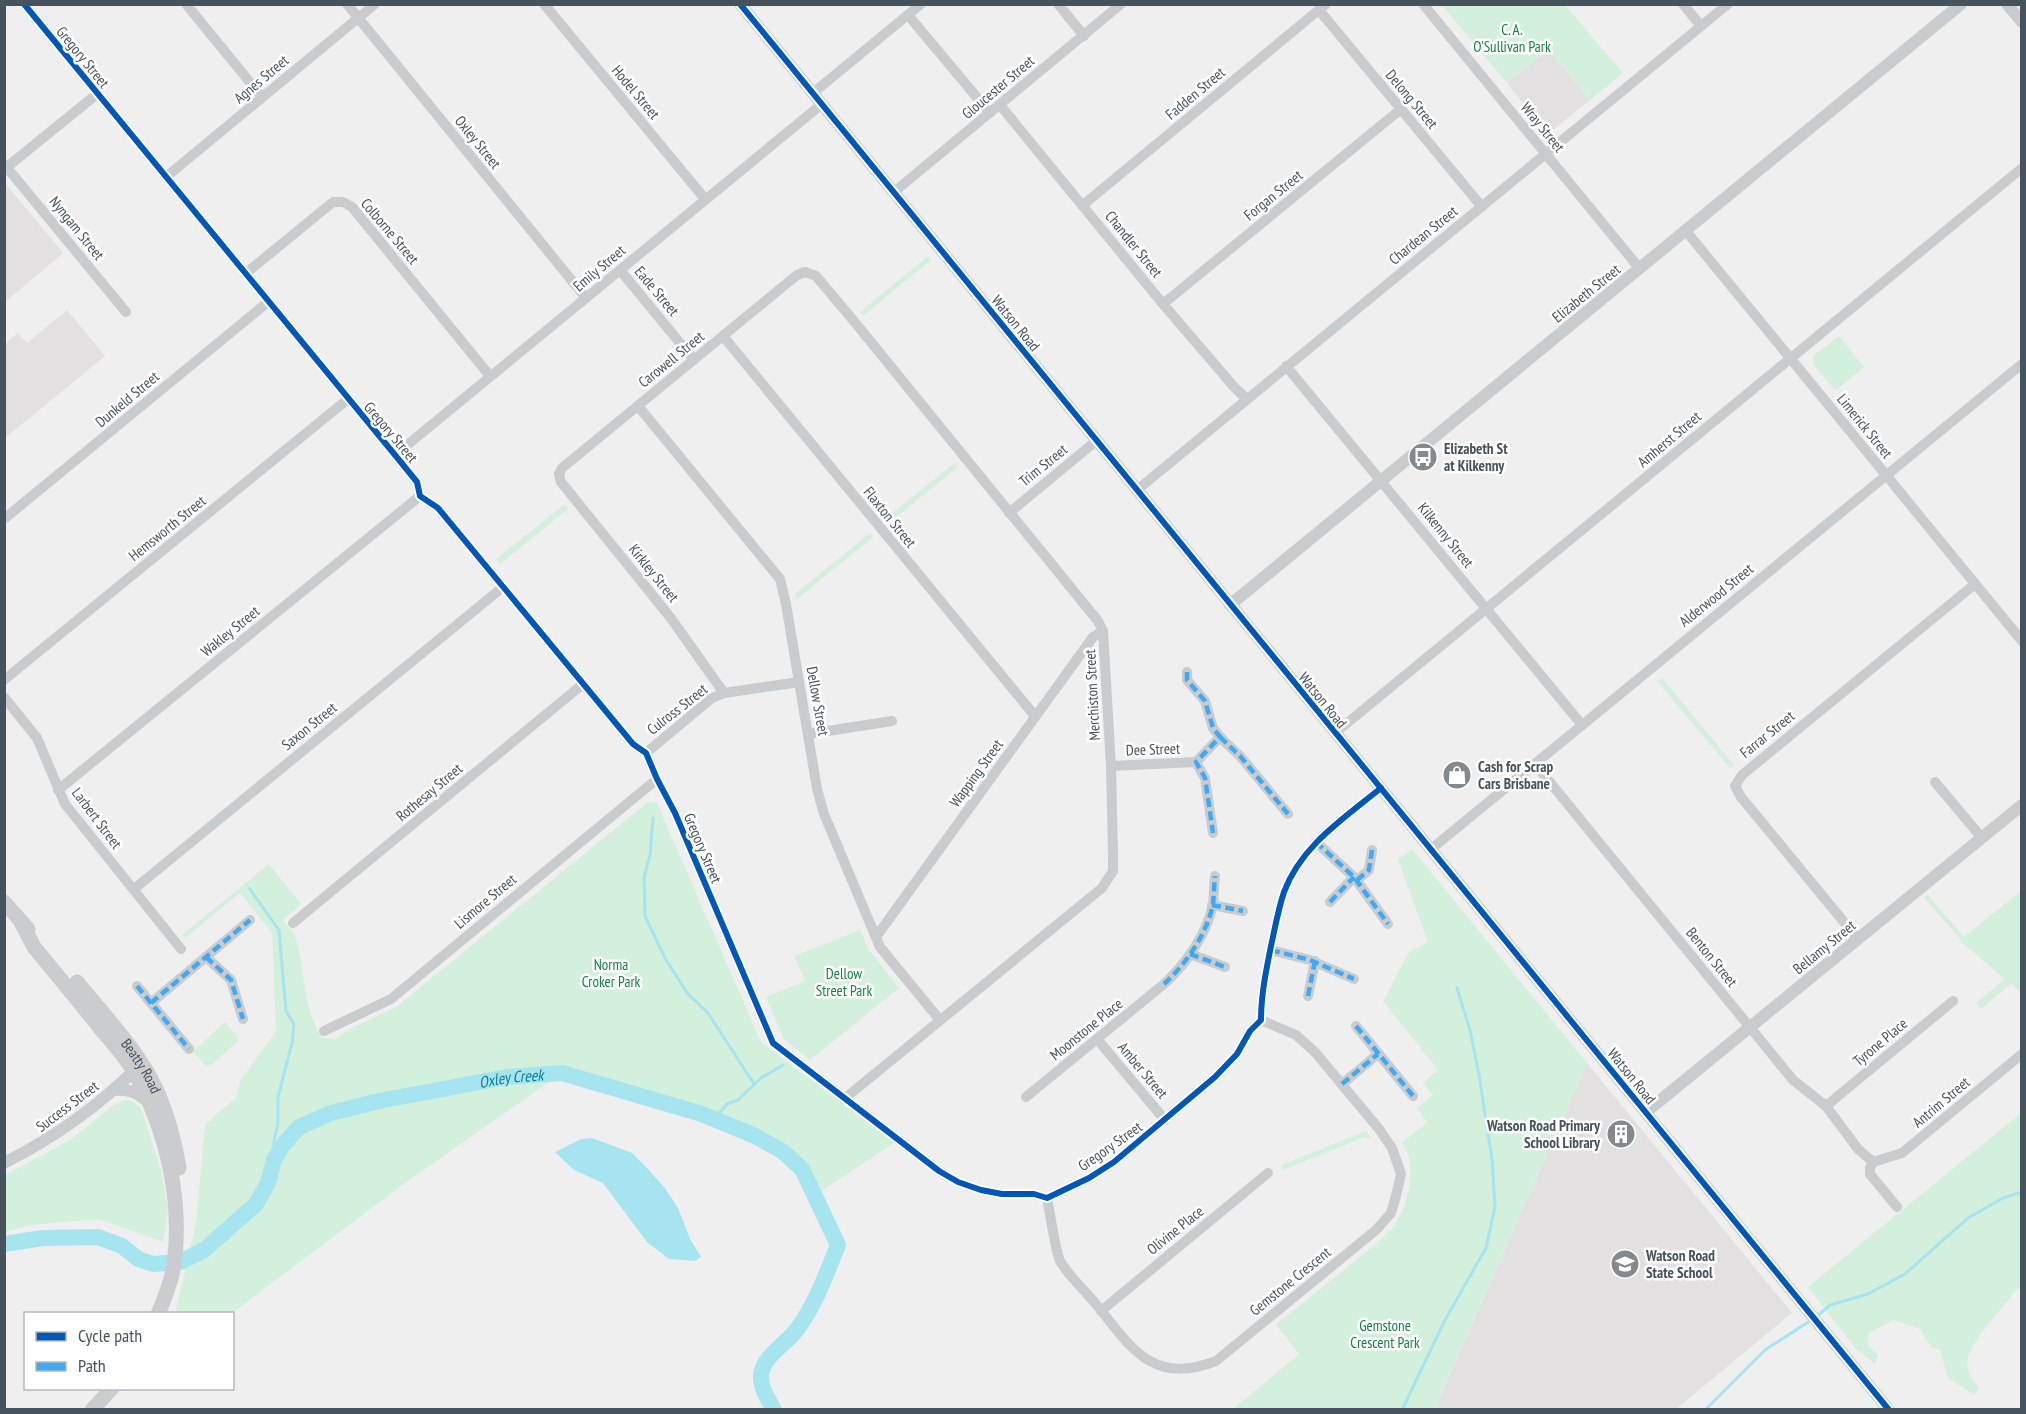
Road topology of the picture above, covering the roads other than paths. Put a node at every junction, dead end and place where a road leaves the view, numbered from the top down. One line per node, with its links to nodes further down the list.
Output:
1 (24, 4): 22 (street, Gregory Street)
2 (186, 4): 23 (street)
3 (347, 4): 17 (street, Oxley Street)
4 (375, 4): 17 (street, Agnes Street)
5 (544, 4): 33 (street, Hodel Street)
6 (740, 4): 21 (street, Watson Road)
7 (921, 4): 16 (street)
8 (1058, 4): 20 (street)
9 (1121, 4): 20 (street, Gloucester Street)
10 (1423, 4): 28 (street, Wray Street)
11 (1683, 4): 19 (street)
12 (1728, 4): 19 (street, Chardean Street)
13 (1961, 4): 36 (street, Elizabeth Street)
14 (2007, 4): 18 (street)
15 (1323, 7): 26 (street, Delong Street); 34 (street, Fadden Street)
16 (908, 15): 21 (street); 27 (street)
17 (358, 18): 23 (street, Agnes Street); 41 (street, Oxley Street)
18 (2022, 22)
19 (1701, 26): 28 (street, Chardean Street)
20 (1084, 36): 25 (street, Gloucester Street)
21 (813, 93): 24 (street, Watson Road)
22 (97, 94): 29 (street); 31 (street, Gregory Street)
23 (262, 97): 31 (street, Agnes Street)
24 (822, 104): 32 (street, Watson Road); 33 (street, Emily Street)
25 (1000, 105): 27 (street, Gloucester Street); 34 (street, Chandler Street)
26 (1401, 109): 35 (street, Delong Street); 43 (street, Forgan Street)
27 (990, 113): 32 (street, Gloucester Street)
28 (1546, 154): 35 (street, Chardean Street); 37 (street, Wray Street)
29 (6, 166): 44 (street, Nyngam Street)
30 (2022, 168): 46 (street, Amherst Street)
31 (166, 177): 40 (street, Gregory Street)
32 (894, 192): 54 (street, Watson Road)
33 (705, 200): 38 (street, Emily Street)
34 (1083, 205): 43 (street, Chandler Street)
35 (1482, 207): 49 (street, Chardean Street)
36 (1686, 231): 37 (street, Elizabeth Street); 46 (street, Limerick Street)
37 (1640, 269): 58 (street, Elizabeth Street)
38 (620, 270): 41 (street, Emily Street); 47 (street, Eade Street)
39 (806, 272): 45 (street, Carowell Street); 61 (street, Merchiston Street)
40 (245, 274): 42 (street, Gregory Street); 50 (street, Colborne Street)
41 (586, 298): 50 (street, Emily Street)
42 (268, 302): 51 (street, Gregory Street); 62 (street, Dunkeld Street)
43 (1163, 304): 52 (street, Chandler Street)
44 (126, 312)
45 (723, 336): 47 (street, Carowell Street); 75 (street, Flaxton Street)
46 (1790, 358): 57 (street, Limerick Street); 66 (street, Amherst Street)
47 (694, 360): 53 (street, Carowell Street)
48 (2022, 364): 57 (street, Alderwood Street)
49 (1286, 366): 52 (street, Chardean Street); 58 (street, Kilkenny Street)
50 (490, 376): 55 (street, Emily Street)
51 (348, 399): 55 (street, Gregory Street); 70 (street, Hemsworth Street)
52 (1247, 399): 59 (street, Chardean Street)
53 (638, 406): 56 (street, Carowell Street); 71 (street, Dellow Street)
54 (1096, 441): 59 (street, Watson Road); 61 (street, Trim Street)
55 (395, 455): 60 (street, Gregory Street)
56 (559, 474): 73 (street, Kirkley Street)
57 (1886, 476): 63 (street, Limerick Street); 77 (street, Alderwood Street)
58 (1382, 481): 65 (street, Elizabeth Street); 66 (street, Kilkenny Street)
59 (1137, 490): 65 (street, Watson Road)
60 (420, 496): 64 (street, Gregory Street); 88 (street, Wakley Street)
61 (1009, 513): 67 (street, Merchiston Street)
62 (4, 519)
63 (1975, 584): 68 (street, Limerick Street); 107 (street, Farrar Street)
64 (503, 587): 72 (street, Gregory Street); 98 (street, Saxon Street)
65 (1230, 605): 78 (street, Watson Road)
66 (1486, 608): 77 (street, Kilkenny Street); 78 (street, Amherst Street)
67 (1103, 631): 75 (street, Wapping Street); 84 (street, Merchiston Street)
68 (2022, 641)
69 (1187, 672): 80 (street)
70 (4, 680)
71 (799, 682): 73 (street, Culross Street); 79 (street, Dellow Street)
72 (583, 684): 81 (street, Gregory Street); 104 (street, Rothesay Street)
73 (724, 693): 81 (street, Culross Street)
74 (4, 697): 88 (street, Larbert Street)
75 (1035, 716): 106 (street, Wapping Street)
76 (892, 721): 79 (street)
77 (1582, 725): 83 (street, Alderwood Street)
78 (1335, 733): 87 (street, Watson Road)
79 (808, 734): 106 (street, Dellow Street)
80 (1220, 737): 82 (street); 90 (street)
81 (646, 753): 85 (street, Gregory Street)
82 (1196, 762): 84 (street, Dee Street); 91 (street)
83 (1535, 764): 95 (street, Alderwood Street); 123 (street, Benton Street)
84 (1111, 766): 120 (street, Merchiston Street)
85 (657, 779): 124 (street, Lismore Street); 134 (street, Gregory Street)
86 (1935, 782): 92 (street)
87 (1381, 788): 93 (street); 95 (street, Watson Road)
88 (58, 790): 98 (street, Larbert Street)
89 (2022, 805): 92 (street, Bellamy Street)
90 (1288, 814)
91 (1213, 833)
92 (1982, 838): 107 (street, Bellamy Street)
93 (1316, 842): 97 (street); 109 (street)
94 (1372, 850): 97 (street)
95 (1430, 850): 137 (street, Watson Road)
96 (1215, 876): 101 (street, Moonstone Place)
97 (1356, 878): 100 (street); 105 (street)
98 (134, 889): 108 (street, Larbert Street)
99 (4, 902): 129 (main road, Beatty Road)
100 (1330, 902)
101 (1212, 905): 102 (street); 110 (street, Moonstone Place)
102 (1244, 911)
103 (250, 920): 111 (street)
104 (293, 923)
105 (1388, 924)
106 (876, 937): 120 (street, Dellow Street)
107 (1858, 939): 123 (street, Bellamy Street)
108 (181, 949)
109 (1271, 950): 112 (street); 121 (street)
110 (1190, 954): 113 (street); 125 (street, Moonstone Place)
111 (206, 957): 118 (street); 119 (street)
112 (1315, 961): 114 (street); 116 (street)
113 (1225, 967)
114 (1354, 979)
115 (137, 986): 118 (street)
116 (1308, 996)
117 (1953, 1001): 136 (street, Tyrone Place)
118 (151, 1003): 126 (street)
119 (243, 1019)
120 (939, 1019): 134 (street, Merchiston Street)
121 (1261, 1020): 130 (street, Gemstone Crescent); 138 (street, Gregory Street)
122 (1356, 1026): 127 (street)
123 (1750, 1028): 136 (street, Benton Street); 137 (street, Bellamy Street)
124 (324, 1030)
125 (1097, 1039): 133 (street, Moonstone Place); 138 (street, Amber Street)
126 (189, 1049)
127 (1378, 1054): 130 (street); 132 (street)
128 (2022, 1054): 139 (street, Antrim Street)
129 (137, 1068): 131 (street, Success Street); 135 (main road, Beatty Road); 144 (main road, Beatty Road)
130 (1342, 1084): 145 (street, Gemstone Crescent)
131 (113, 1090): 135 (street); 140 (street, Success Street)
132 (1413, 1096)
133 (1026, 1097)
134 (844, 1099): 142 (street, Gregory Street)
135 (149, 1103): 144 (main road, Beatty Road)
136 (1826, 1106): 139 (street, Benton Street)
137 (1646, 1112): 149 (street, Watson Road)
138 (1165, 1120): 142 (street, Gregory Street)
139 (1873, 1162): 143 (street)
140 (4, 1163)
141 (1268, 1173): 145 (street, Olivine Place)
142 (1047, 1198): 145 (street, Gemstone Crescent)
143 (1897, 1207)
144 (176, 1245): 146 (main road, Beatty Road)
145 (1101, 1311)
146 (159, 1312)
147 (111, 1390): 148 (main road)
148 (92, 1410)
149 (1889, 1410)

